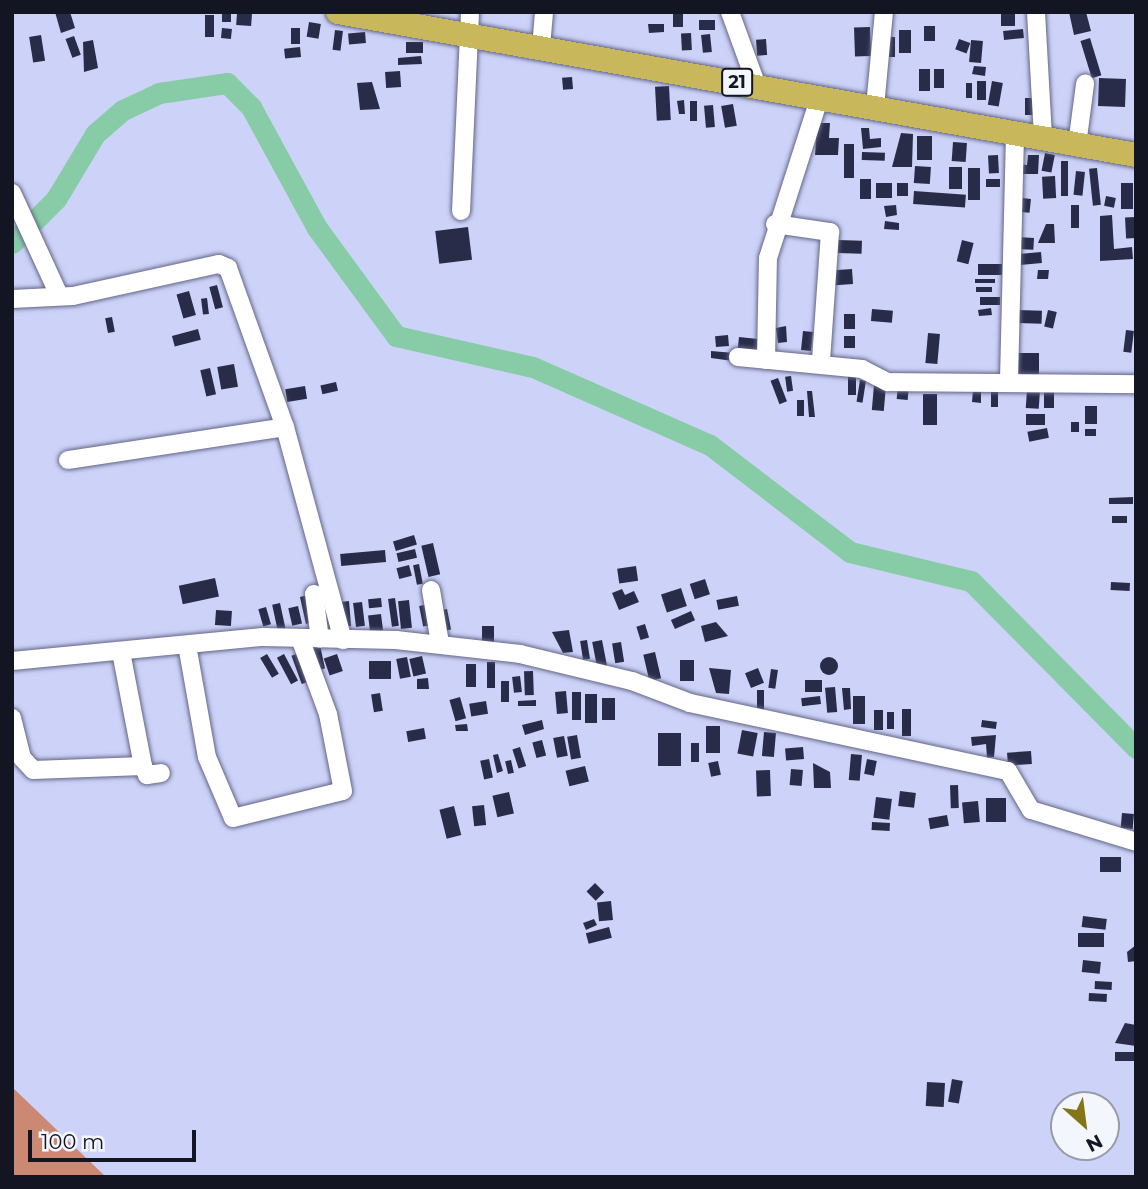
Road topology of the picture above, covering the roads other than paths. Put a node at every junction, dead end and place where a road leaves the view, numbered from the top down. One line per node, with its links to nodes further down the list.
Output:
1 (338, 12): 6 (highway, 21)
2 (544, 12): 8 (street)
3 (730, 12): 10 (street)
4 (884, 12): 12 (street)
5 (1036, 12): 14 (street)
6 (369, 15): 7 (highway, 21)
7 (470, 23): 8 (highway, 21); 18 (street)
8 (541, 47): 10 (highway, 21)
9 (1085, 84): 15 (street)
10 (757, 86): 11 (highway, 21)
11 (819, 99): 12 (highway, 21); 19 (street)
12 (876, 107): 13 (highway, 21)
13 (1015, 132): 14 (highway, 21); 25 (street)
14 (1043, 138): 15 (highway, 21)
15 (1077, 145): 16 (highway, 21)
16 (1136, 155)
17 (12, 193): 20 (street)
18 (461, 211)
19 (775, 224): 23 (street); 24 (street)
20 (59, 295): 21 (street); 27 (street)
21 (12, 299)
22 (738, 357): 23 (street)
23 (766, 360): 24 (street)
24 (821, 362): 25 (street)
25 (1009, 380): 26 (street)
26 (1136, 384)
27 (285, 427): 28 (street); 32 (street)
28 (68, 460)
29 (431, 590): 34 (street)
30 (314, 594): 31 (street)
31 (320, 639): 32 (street); 33 (street)
32 (343, 640): 34 (street)
33 (301, 641): 35 (street); 35 (street)
34 (440, 643): 41 (street)
35 (187, 645): 36 (street)
36 (121, 652): 37 (street); 39 (street)
37 (12, 662)
38 (12, 718): 39 (street)
39 (143, 766): 40 (street)
40 (161, 773)
41 (1136, 842)

